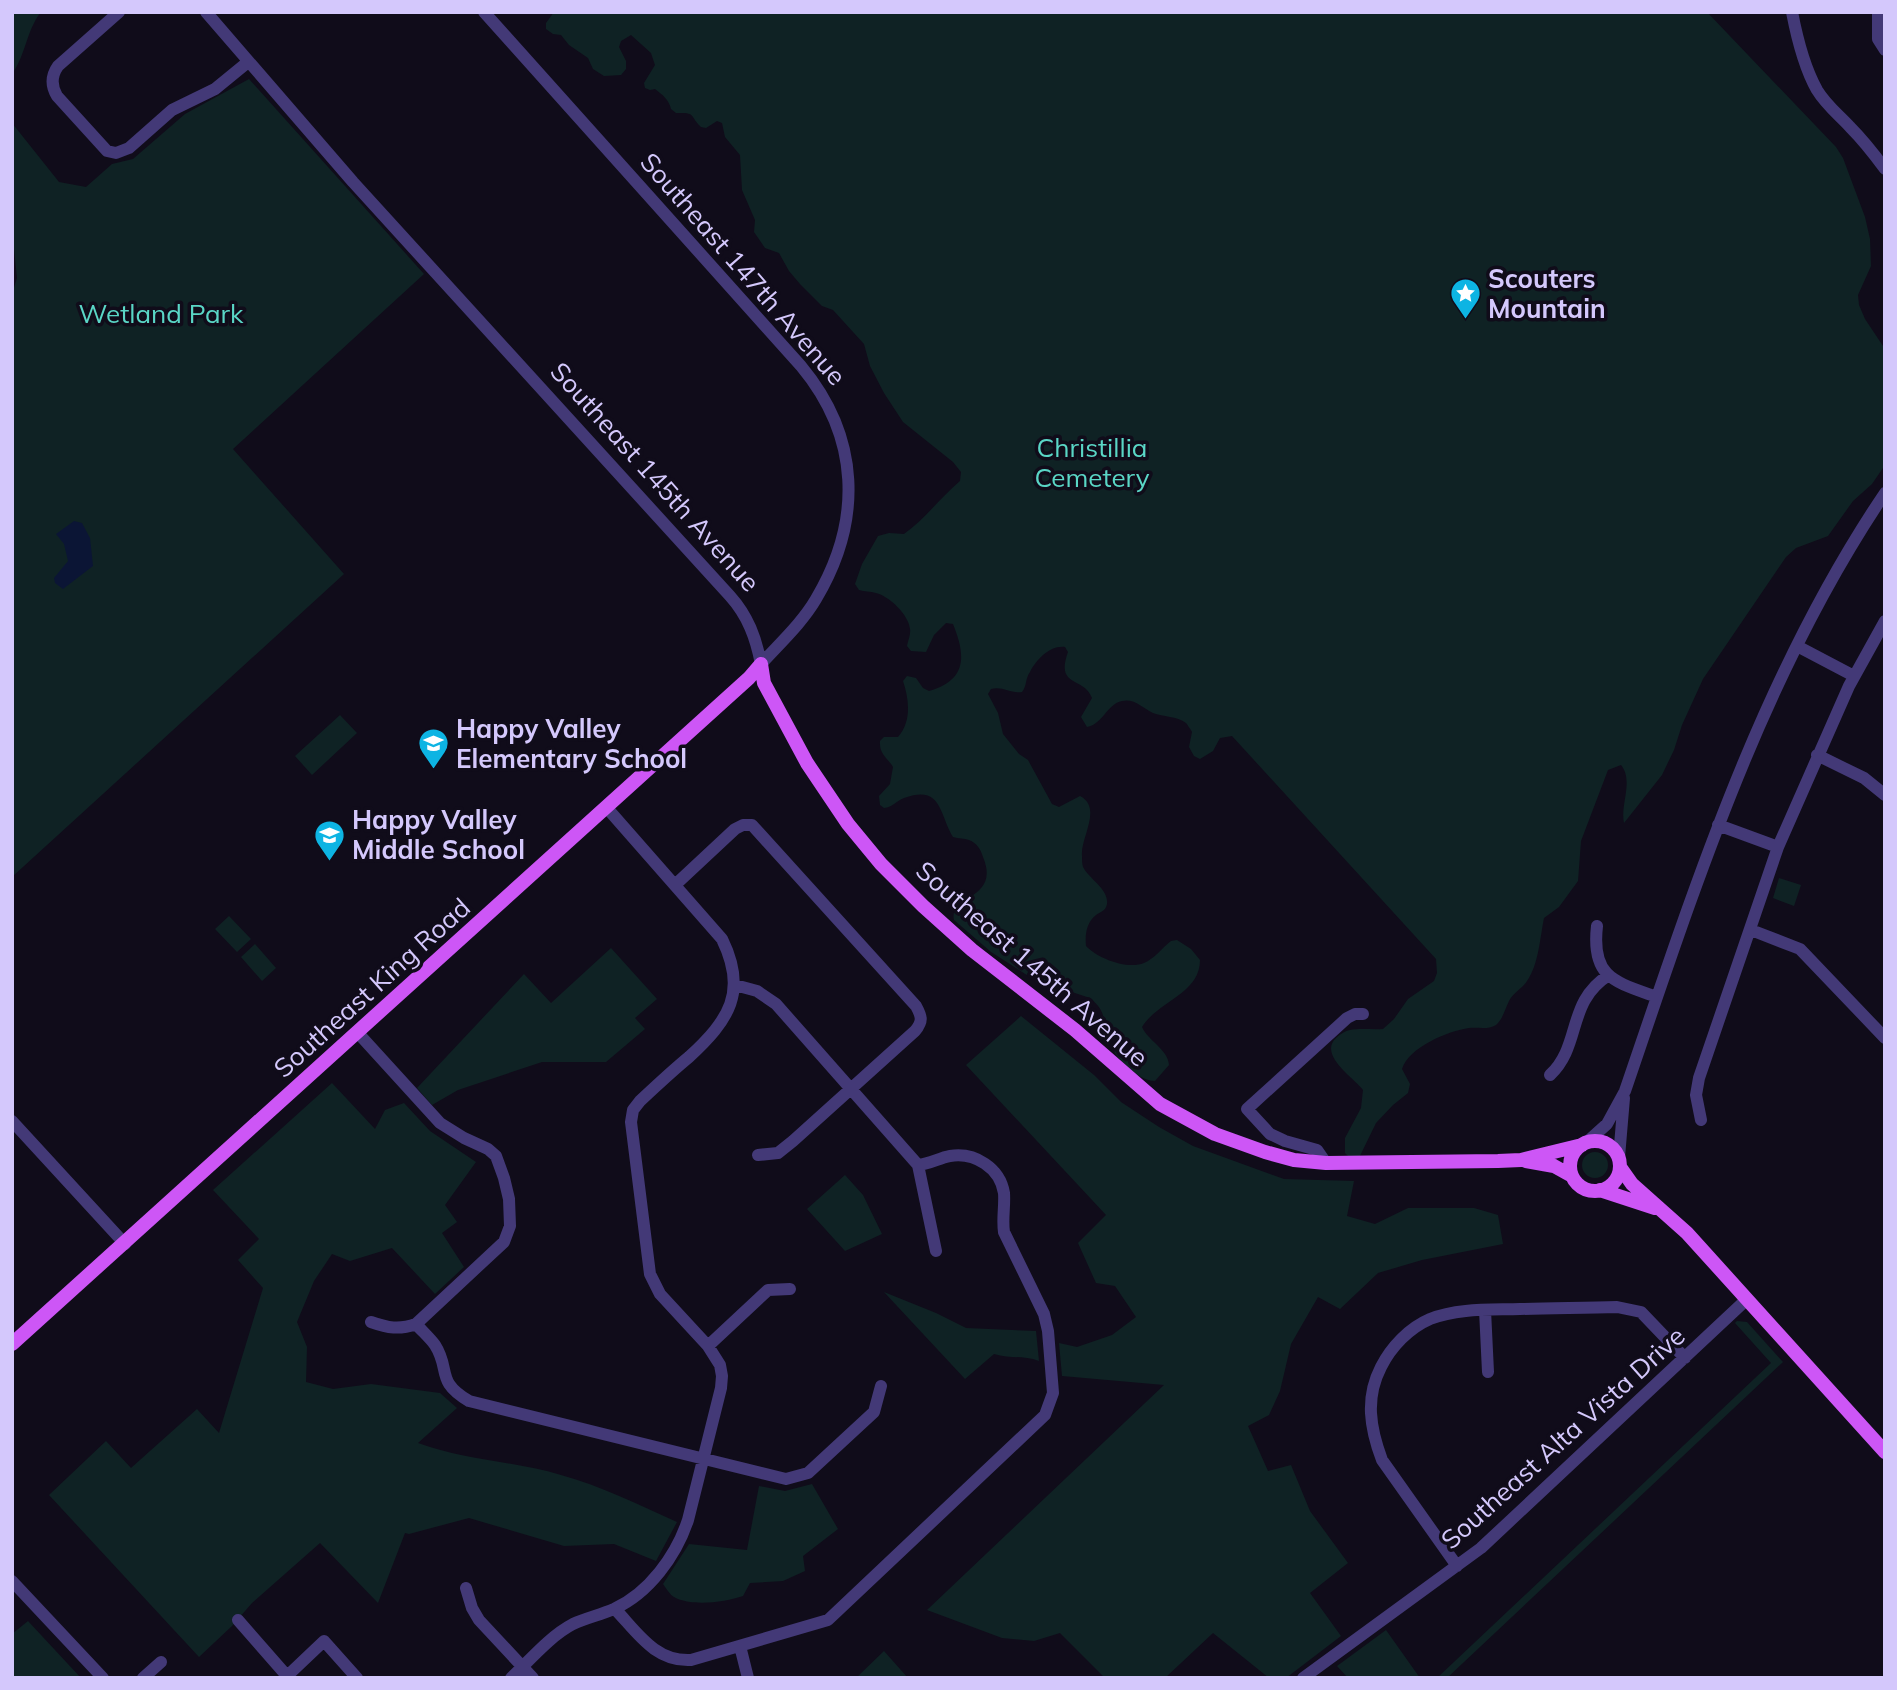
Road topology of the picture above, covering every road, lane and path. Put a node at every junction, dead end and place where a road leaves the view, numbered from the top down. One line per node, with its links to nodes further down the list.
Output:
1 (119, 12): 7 (street)
2 (206, 12): 7 (street, Southeast 145th Avenue)
3 (484, 12): 12 (street, Southeast 147th Avenue)
4 (1793, 12): 8 (street)
5 (1878, 12): 6 (street)
6 (1885, 50)
7 (248, 62): 12 (street, Southeast 145th Avenue)
8 (1885, 169)
9 (1885, 493): 11 (street)
10 (1885, 621): 13 (street)
11 (1797, 646): 13 (street); 17 (street)
12 (761, 664): 16 (main road, Southeast King Road); 37 (main road, Southeast 145th Avenue)
13 (1854, 676): 14 (street)
14 (1817, 755): 15 (street); 18 (street)
15 (1885, 795)
16 (607, 808): 19 (street); 26 (main road, Southeast King Road)
17 (1718, 825): 18 (street); 24 (street)
18 (1778, 847): 21 (street)
19 (674, 885): 23 (street); 29 (street)
20 (1597, 926): 22 (street)
21 (1751, 930): 27 (street); 31 (street)
22 (1609, 975): 24 (street); 28 (street)
23 (735, 985): 29 (street); 50 (street)
24 (1657, 997): 30 (street)
25 (1363, 1014): 37 (street)
26 (358, 1033): 42 (main road, Southeast King Road); 48 (street)
27 (1885, 1038)
28 (1550, 1075)
29 (851, 1089): 34 (street); 38 (street)
30 (1625, 1091): 33 (street); 36 (street)
31 (1701, 1120)
32 (12, 1121): 42 (street)
33 (1584, 1144): 35 (main road, Southeast 145th Avenue); 36 (main road); 39 (main road)
34 (758, 1155)
35 (1521, 1160): 37 (main road, Southeast 145th Avenue); 39 (main road, Southeast 145th Avenue)
36 (1620, 1162): 40 (main road); 41 (main road)
37 (1326, 1163)
38 (918, 1165): 43 (street); 61 (street)
39 (1573, 1176): 40 (main road, Southeast 145th Avenue)
40 (1600, 1191): 41 (main road)
41 (1660, 1209): 45 (main road)
42 (125, 1244): 49 (main road, Southeast King Road)
43 (936, 1251)
44 (790, 1289): 50 (street)
45 (1746, 1300): 51 (street, Southeast Alta Vista Drive); 54 (main road)
46 (1485, 1310): 51 (street); 52 (street); 56 (street)
47 (372, 1322): 48 (street)
48 (416, 1324): 55 (street)
49 (12, 1344)
50 (708, 1346): 55 (street)
51 (1685, 1357): 56 (street, Southeast Alta Vista Drive)
52 (1488, 1372)
53 (881, 1387): 55 (street)
54 (1885, 1452)
55 (704, 1460): 59 (street)
56 (1457, 1566): 71 (street, Southeast Alta Vista Drive)
57 (12, 1581): 65 (street)
58 (466, 1588): 63 (street)
59 (615, 1609): 61 (street); 63 (street)
60 (239, 1620): 64 (street)
61 (740, 1646): 70 (street)
62 (161, 1662): 66 (street)
63 (523, 1667): 68 (street); 69 (street)
64 (286, 1677): 67 (street)
65 (103, 1678)
66 (143, 1678)
67 (357, 1678)
68 (512, 1678)
69 (533, 1678)
70 (748, 1678)
71 (1303, 1678)

